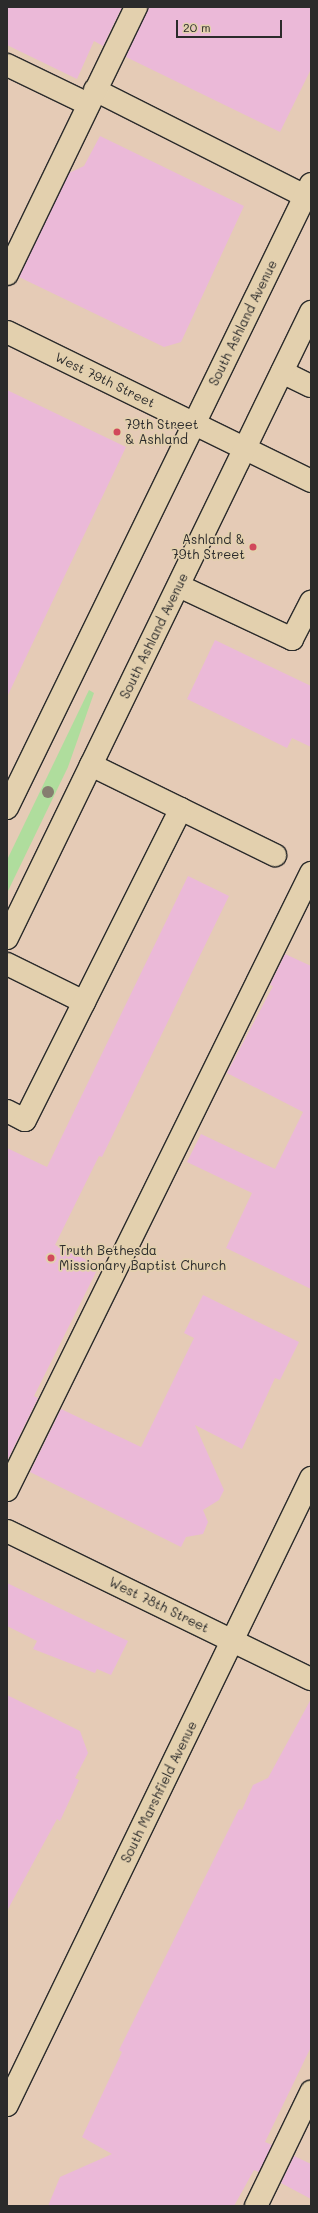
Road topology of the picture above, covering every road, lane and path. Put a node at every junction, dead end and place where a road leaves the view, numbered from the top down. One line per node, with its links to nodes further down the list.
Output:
1 (136, 7): 3 (main road)
2 (7, 65): 3 (main road)
3 (92, 97): 4 (main road); 5 (main road)
4 (308, 190): 10 (main road, South Ashland Avenue)
5 (7, 274)
6 (311, 312): 8 (main road, South Ashland Avenue)
7 (7, 332): 10 (main road, West 79th Street)
8 (282, 372): 9 (main road); 11 (main road, South Ashland Avenue)
9 (311, 386)
10 (194, 423): 11 (main road, West 79th Street); 16 (main road, South Ashland Avenue)
11 (245, 449): 12 (main road, West 79th Street); 13 (main road, South Ashland Avenue)
12 (311, 481)
13 (179, 586): 14 (main road); 15 (main road, South Ashland Avenue)
14 (311, 602)
15 (91, 765): 17 (main road); 20 (main road, South Ashland Avenue)
16 (9, 800)
17 (182, 809): 18 (main road); 22 (main road)
18 (275, 855)
19 (311, 873): 25 (main road)
20 (7, 938)
21 (7, 964): 22 (main road)
22 (84, 1002): 23 (main road)
23 (7, 1110)
24 (311, 1478): 27 (main road, South Marshfield Avenue)
25 (7, 1490)
26 (7, 1531): 27 (main road, West 78th Street)
27 (232, 1640): 28 (main road, West 78th Street); 30 (main road, South Marshfield Avenue)
28 (311, 1679)
29 (311, 2092): 31 (main road)
30 (7, 2105)
31 (256, 2206)

